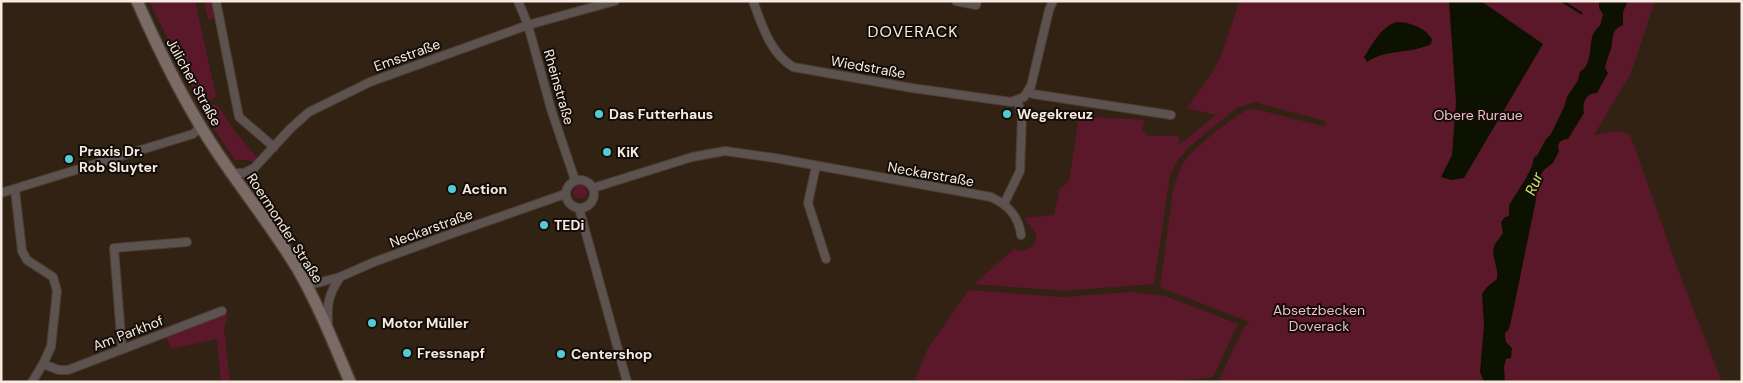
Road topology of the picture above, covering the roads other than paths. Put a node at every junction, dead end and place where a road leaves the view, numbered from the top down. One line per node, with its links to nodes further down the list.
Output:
1 (137, 1): 13 (main road, Jülicher Straße)
2 (216, 1): 14 (street)
3 (518, 1): 9 (street, Rheinstraße)
4 (615, 1): 9 (street, Emsstraße)
5 (753, 1): 11 (street, Wiedstraße)
6 (956, 1): 7 (street)
7 (976, 1)
8 (1053, 1): 10 (street)
9 (528, 25): 14 (street, Emsstraße); 17 (street, Rheinstraße)
10 (1028, 91): 11 (street); 12 (street)
11 (1017, 100): 22 (street)
12 (1171, 115)
13 (201, 127): 16 (main road, Jülicher Straße); 19 (street)
14 (274, 147): 16 (street, Emsstraße)
15 (816, 166): 18 (street, Neckarstraße); 22 (street, Neckarstraße); 26 (street)
16 (232, 173): 28 (main road, Roermonder Straße)
17 (575, 180): 18 (street); 21 (street)
18 (592, 188): 23 (street)
19 (15, 190): 20 (street); 32 (street)
20 (1, 193)
21 (565, 194): 23 (street); 27 (street, Neckarstraße)
22 (1004, 204): 24 (street)
23 (579, 208): 35 (street)
24 (1021, 235)
25 (187, 242): 31 (street)
26 (826, 259)
27 (340, 277): 28 (street, Neckarstraße); 30 (street)
28 (306, 286): 30 (main road, Roermonder Straße)
29 (222, 311): 31 (street, Am Parkhof)
30 (328, 330): 34 (main road, Roermonder Straße)
31 (122, 349): 32 (street, Am Parkhof)
32 (43, 364): 33 (street)
33 (32, 382)
34 (350, 382)
35 (627, 382)

